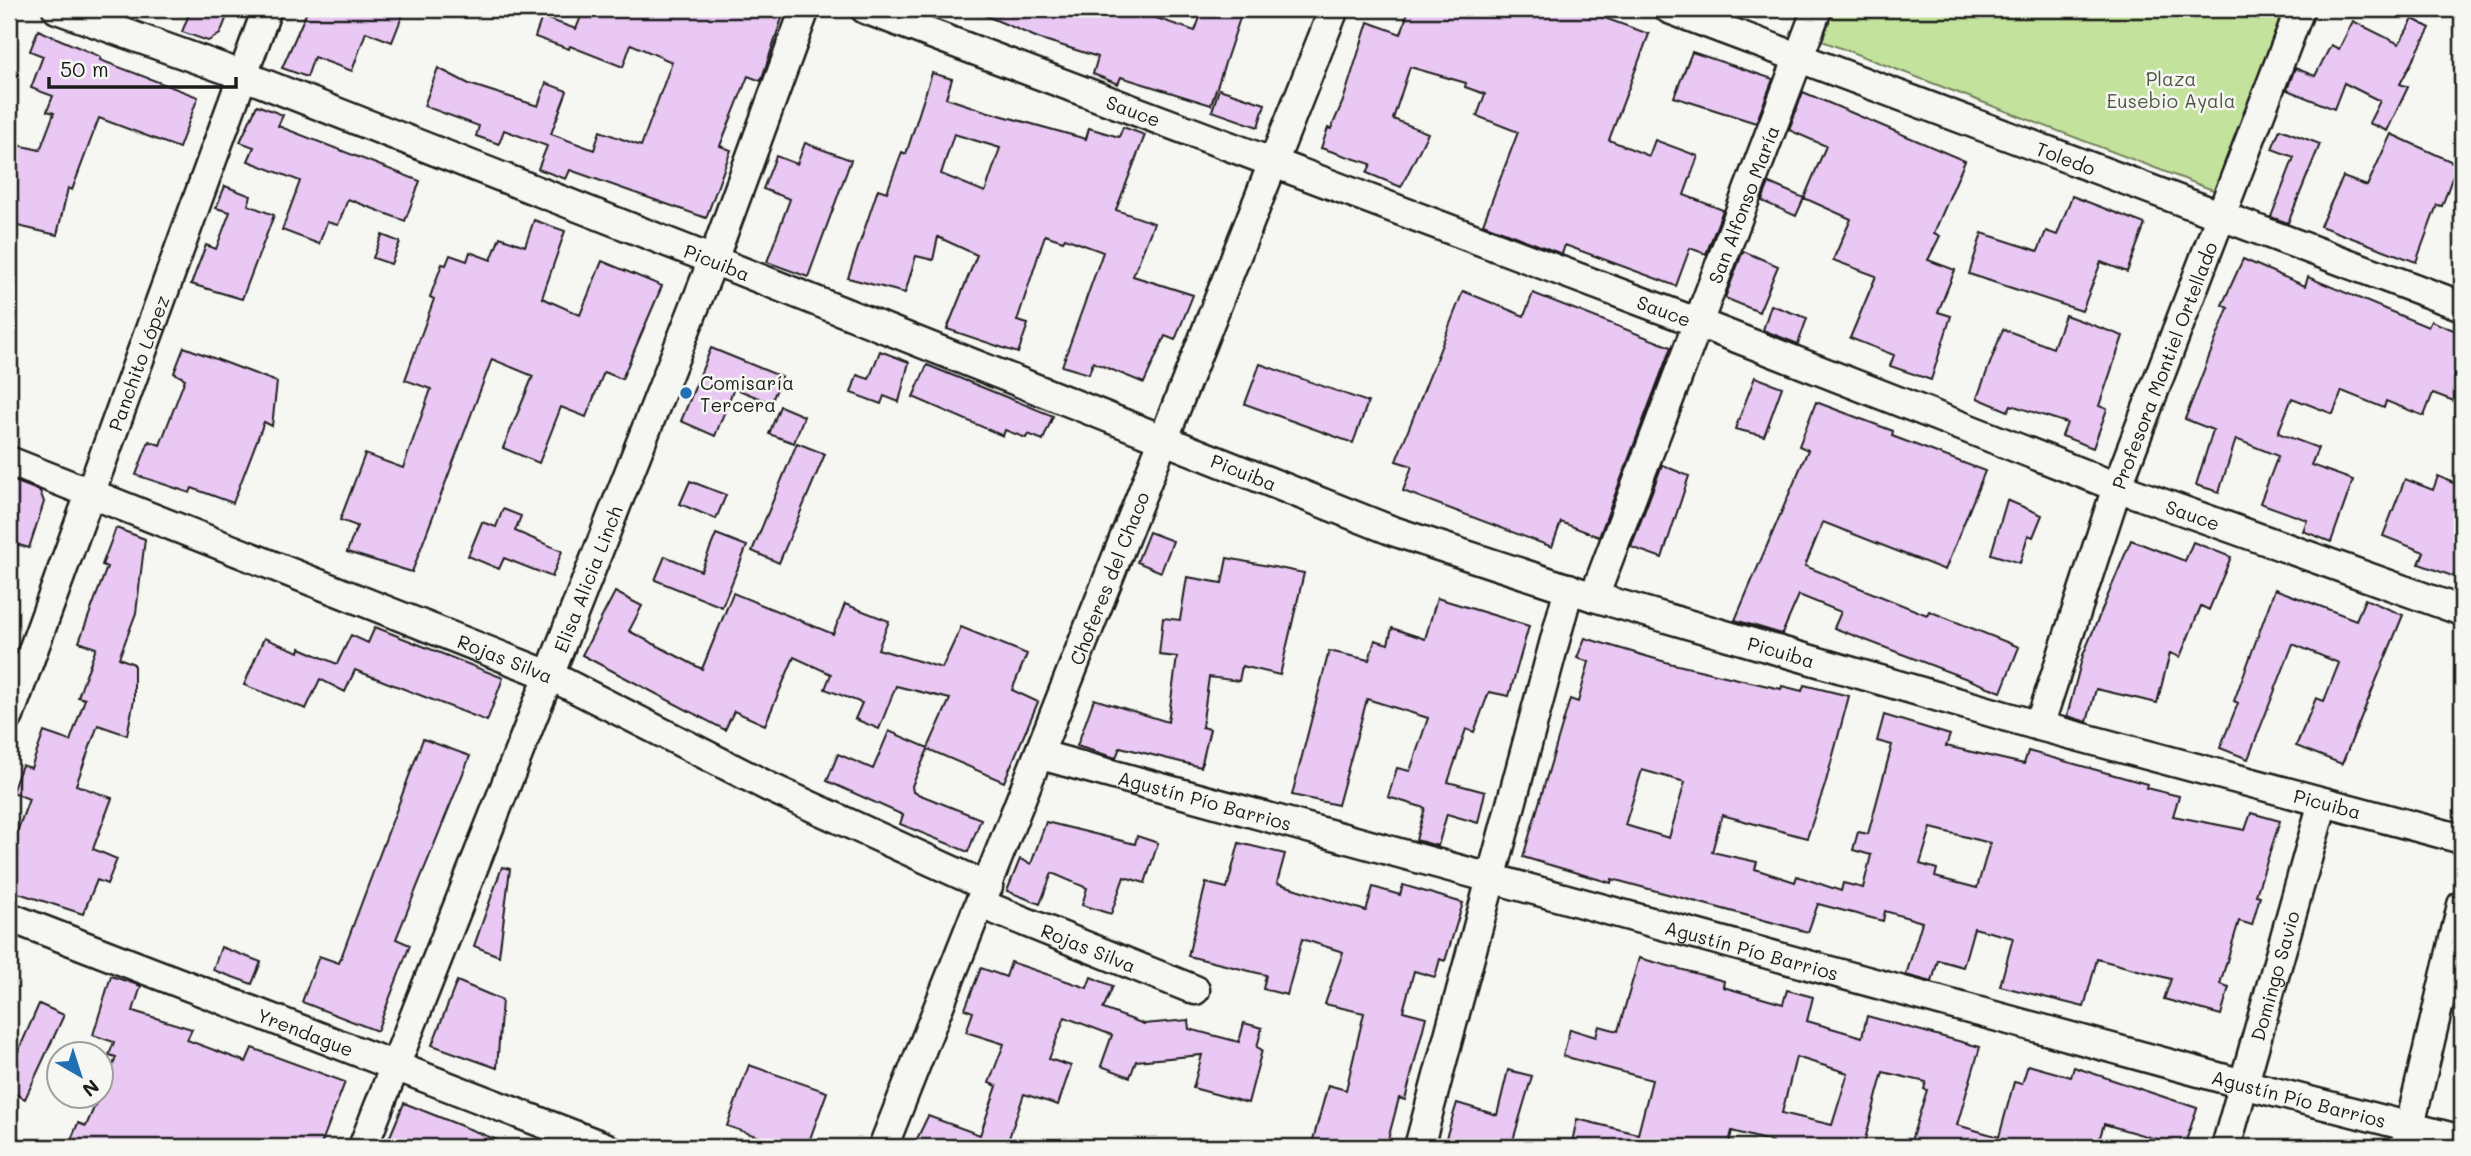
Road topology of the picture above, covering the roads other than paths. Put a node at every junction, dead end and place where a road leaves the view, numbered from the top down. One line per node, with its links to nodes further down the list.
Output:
1 (57, 9): 10 (street, Picuiba)
2 (267, 9): 10 (street, Panchito López)
3 (805, 9): 13 (street, Elisa Alicia Linch)
4 (864, 9): 11 (street, Sauce)
5 (1335, 9): 11 (street, Choferes del Chaco)
6 (1669, 9): 9 (street, Toledo)
7 (1817, 9): 9 (street, San Alfonso María)
8 (2300, 9): 12 (street, Profesora Montiel Ortellado)
9 (1798, 57): 12 (street, Toledo); 15 (street, San Alfonso María)
10 (242, 75): 13 (street, Picuiba); 19 (street, Panchito López)
11 (1274, 162): 15 (street, Sauce); 16 (street, Choferes del Chaco)
12 (2222, 214): 14 (street, Toledo); 18 (street, Profesora Montiel Ortellado)
13 (713, 260): 16 (street, Picuiba); 22 (street, Elisa Alicia Linch)
14 (2462, 306)
15 (1696, 321): 18 (street, Sauce); 20 (street, San Alfonso María)
16 (1165, 439): 20 (street, Picuiba); 25 (street, Choferes del Chaco)
17 (9, 461): 19 (street, Rojas Silva)
18 (2117, 487): 21 (street, Sauce); 24 (street, Profesora Montiel Ortellado)
19 (92, 492): 22 (street, Rojas Silva); 23 (street, Panchito López)
20 (1582, 593): 24 (street, Picuiba); 28 (street, San Alfonso María)
21 (2462, 611)
22 (551, 676): 29 (street, Rojas Silva); 33 (street, Elisa Alicia Linch)
23 (9, 716)
24 (2039, 726): 26 (street, Picuiba)
25 (1041, 755): 28 (street, Agustín Pío Barrios); 29 (street, Choferes del Chaco)
26 (2323, 803): 27 (street, Picuiba); 34 (street, Domingo Savio)
27 (2462, 839)
28 (1493, 880): 34 (street, Agustín Pío Barrios); 40 (street, San Alfonso María)
29 (985, 896): 32 (street, Rojas Silva); 39 (street, Choferes del Chaco)
30 (2462, 905): 35 (street)
31 (9, 917): 33 (street, Yrendague)
32 (1195, 990)
33 (396, 1066): 37 (street, Elisa Alicia Linch); 38 (street, Yrendague)
34 (2243, 1084): 35 (street, Agustín Pío Barrios); 41 (street, Domingo Savio)
35 (2408, 1136): 36 (street, Agustín Pío Barrios)
36 (2462, 1140)
37 (363, 1147)
38 (605, 1147)
39 (883, 1147)
40 (1419, 1147)
41 (2226, 1147)

